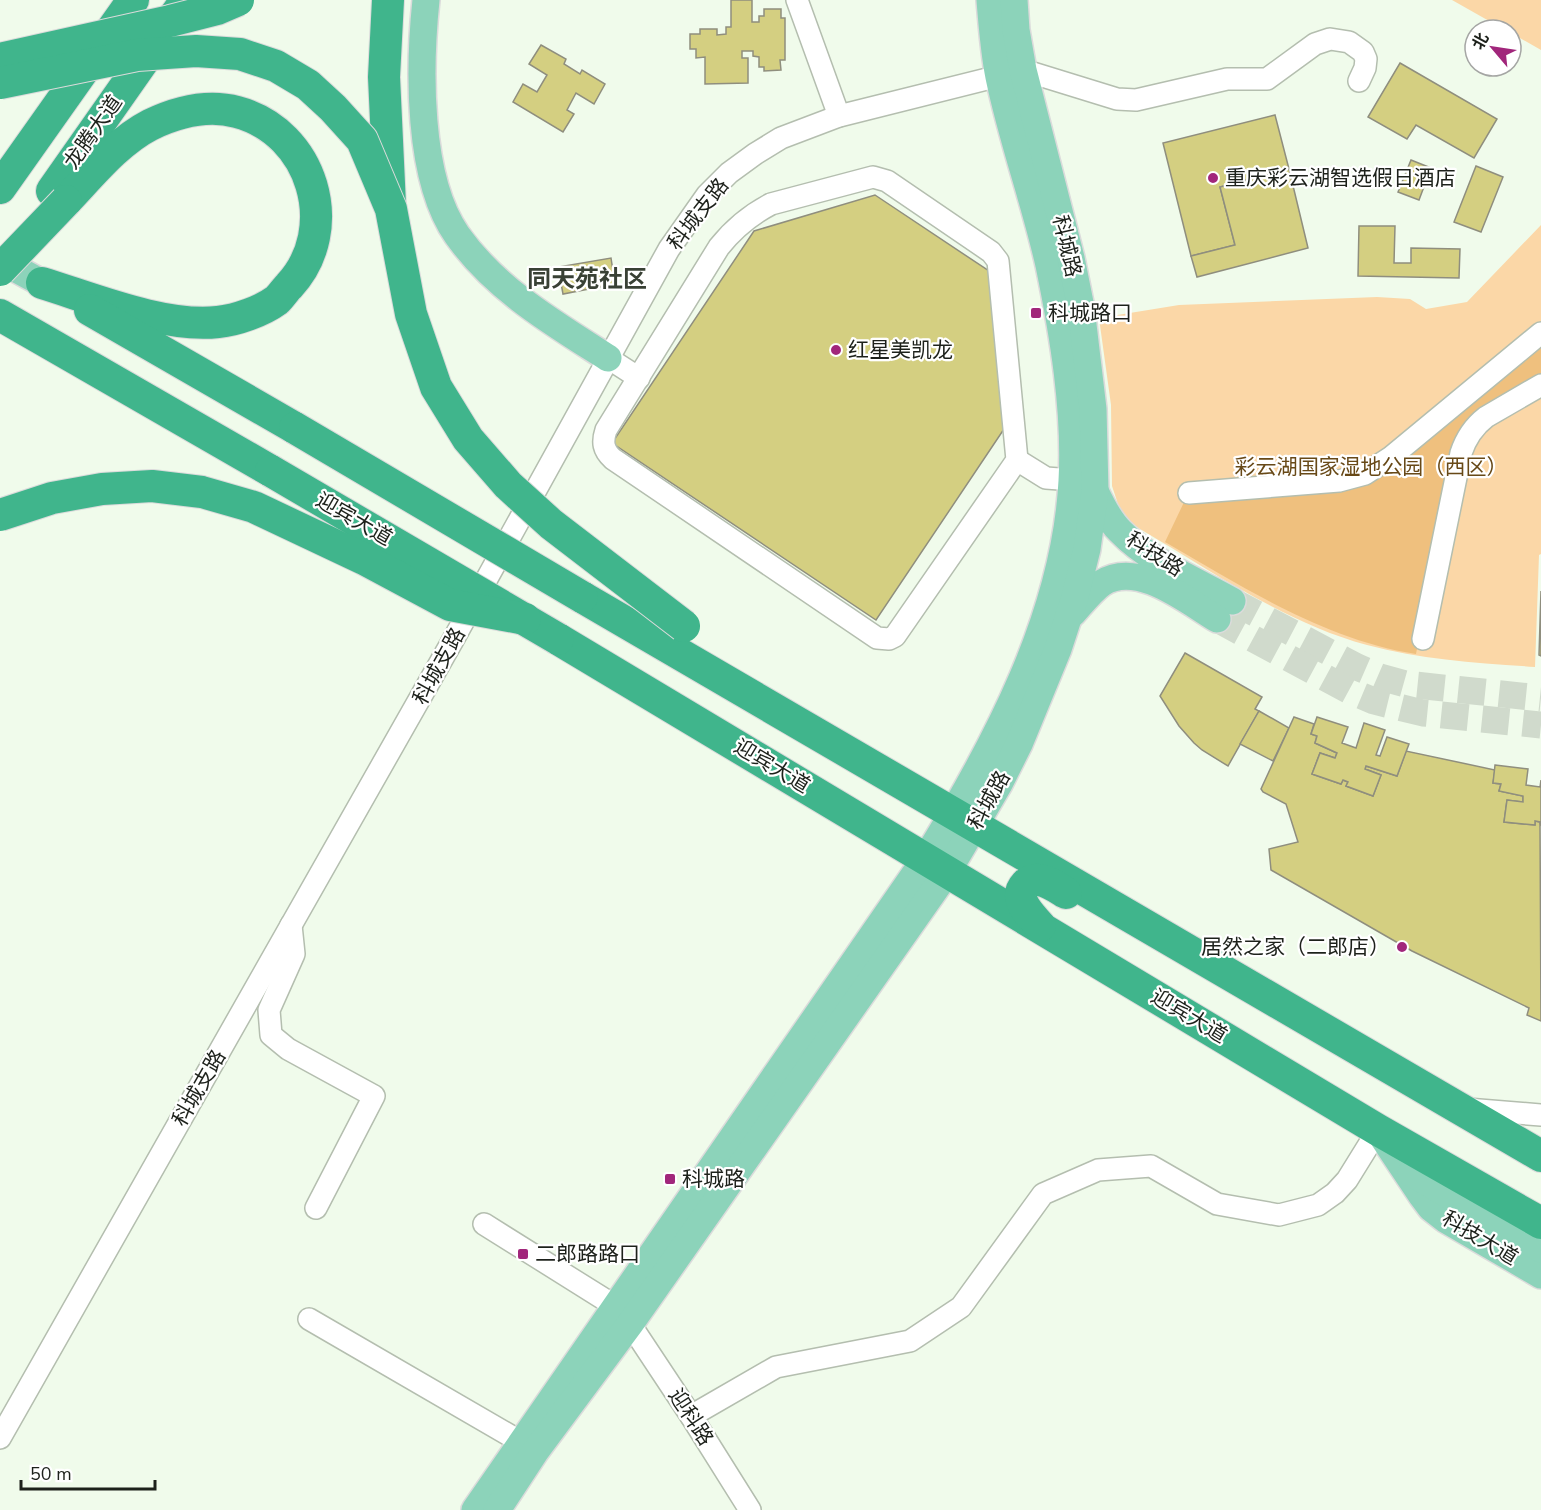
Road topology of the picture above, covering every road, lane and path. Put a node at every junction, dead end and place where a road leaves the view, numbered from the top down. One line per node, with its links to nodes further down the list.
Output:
1 (134, 0): 14 (highway, 龙腾大道)
2 (186, 0): 15 (highway, 龙腾大道)
3 (238, 0): 9 (highway, bridge)
4 (388, 0): 16 (highway)
5 (426, 0): 23 (main road)
6 (797, 0): 13 (street)
7 (990, 0): 10 (main road, 科城路)
8 (1014, 0): 10 (main road, 科城路)
9 (0, 59)
10 (1011, 73): 11 (street); 13 (street, 科城支路); 27 (main road, 科城路)
11 (1359, 81)
12 (0, 83): 16 (highway, bridge)
13 (838, 116): 23 (street, 科城支路)
14 (6, 180)
15 (59, 196): 18 (highway, 龙腾大道); 19 (highway, bridge); 20 (highway)
16 (391, 209): 33 (highway, bridge)
17 (0, 260): 20 (main road)
18 (0, 265)
19 (0, 270)
20 (42, 283): 33 (highway, bridge)
21 (0, 315): 30 (highway, 迎宾大道, bridge)
22 (1541, 333): 28 (street)
23 (608, 358): 24 (street); 36 (street, 科城支路)
24 (639, 378): 26 (street); 26 (street)
25 (1541, 385): 32 (street)
26 (1017, 460): 27 (street)
27 (1084, 486): 31 (main road, 科城路); 31 (main road, 科技路); 34 (main road, 科城路)
28 (1189, 493)
29 (0, 515): 30 (highway, bridge)
30 (525, 619): 35 (highway, 迎宾大道, bridge)
31 (1068, 619): 34 (main road, 科城路)
32 (1423, 639)
33 (779, 711): 34 (highway)
34 (964, 820): 35 (main road, 科城路); 38 (highway)
35 (937, 865): 37 (highway, 迎宾大道); 49 (main road, 科城路)
36 (291, 925): 44 (street); 52 (street, 科城支路)
37 (1042, 928): 38 (highway); 41 (highway, 迎宾大道)
38 (1201, 958): 39 (highway)
39 (1461, 1109): 40 (street); 42 (highway)
40 (1541, 1114)
41 (1377, 1130): 43 (main road, 科技大道); 45 (highway, 迎宾大道); 51 (street)
42 (1541, 1156)
43 (1402, 1167): 47 (main road, 科技大道); 48 (main road, 科技大道)
44 (316, 1208)
45 (1541, 1223)
46 (484, 1224): 49 (street)
47 (1541, 1249)
48 (1541, 1275)
49 (622, 1315): 51 (street, 迎科路); 53 (main road, 科城路); 55 (main road, 科城路)
50 (309, 1319): 53 (street)
51 (691, 1416): 56 (street, 迎科路)
52 (0, 1438)
53 (521, 1442): 54 (main road, 科城路)
54 (475, 1510)
55 (496, 1510)
56 (750, 1510)

